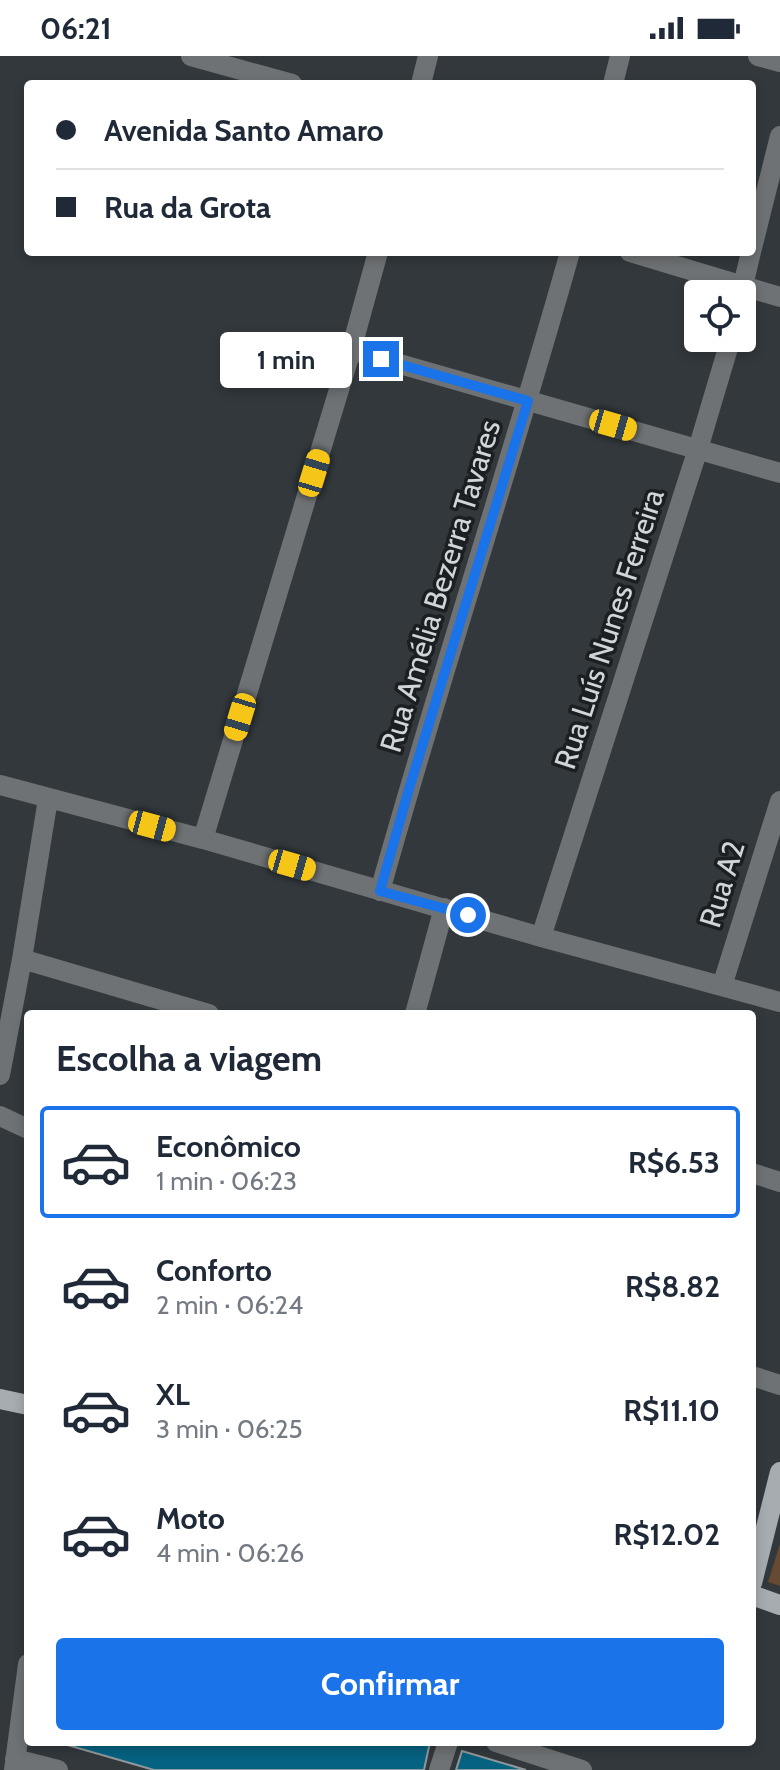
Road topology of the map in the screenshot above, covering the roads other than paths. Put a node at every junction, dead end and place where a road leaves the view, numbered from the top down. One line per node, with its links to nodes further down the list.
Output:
1 (191, 56): 6 (street)
2 (428, 56): 8 (street)
3 (620, 56): 9 (street)
4 (758, 56): 5 (street)
5 (780, 62)
6 (239, 63): 7 (street)
7 (282, 80)
8 (422, 80)
9 (614, 80)
10 (780, 136): 11 (street)
11 (756, 234)
12 (377, 256): 20 (street)
13 (569, 256): 22 (street, Rua Amélia Bezerra Tavares)
14 (641, 256): 16 (street)
15 (751, 256): 17 (street)
16 (710, 280)
17 (745, 280)
18 (756, 293): 19 (street)
19 (780, 297)
20 (351, 350): 22 (street); 28 (street)
21 (727, 352): 23 (street, Rua Luís Nunes Ferreira)
22 (528, 401): 23 (street); 29 (street, Rua Amélia Bezerra Tavares)
23 (698, 449): 24 (street); 31 (street, Rua Luís Nunes Ferreira)
24 (780, 473)
25 (0, 785): 26 (street)
26 (48, 799): 28 (street); 32 (street)
27 (780, 801): 33 (street, Rua A2)
28 (203, 839): 29 (street)
29 (380, 891): 30 (street)
30 (444, 908): 31 (street); 36 (street)
31 (541, 937): 33 (street)
32 (22, 959): 35 (street); 37 (street)
33 (722, 986): 34 (street)
34 (780, 1002)
35 (195, 1010)
36 (416, 1010)
37 (0, 1075)
38 (0, 1116): 39 (street)
39 (24, 1127)
40 (756, 1174): 41 (street)
41 (780, 1182)
42 (756, 1377): 43 (street)
43 (780, 1385)
44 (0, 1399): 45 (main road)
45 (24, 1404)
46 (780, 1472): 47 (main road)
47 (756, 1567)
48 (756, 1596): 49 (main road)
49 (780, 1605)
50 (24, 1693): 53 (street)
51 (447, 1746): 55 (street)
52 (508, 1746): 56 (street)
53 (14, 1764): 54 (street)
54 (58, 1770)
55 (439, 1770)
56 (582, 1770)

